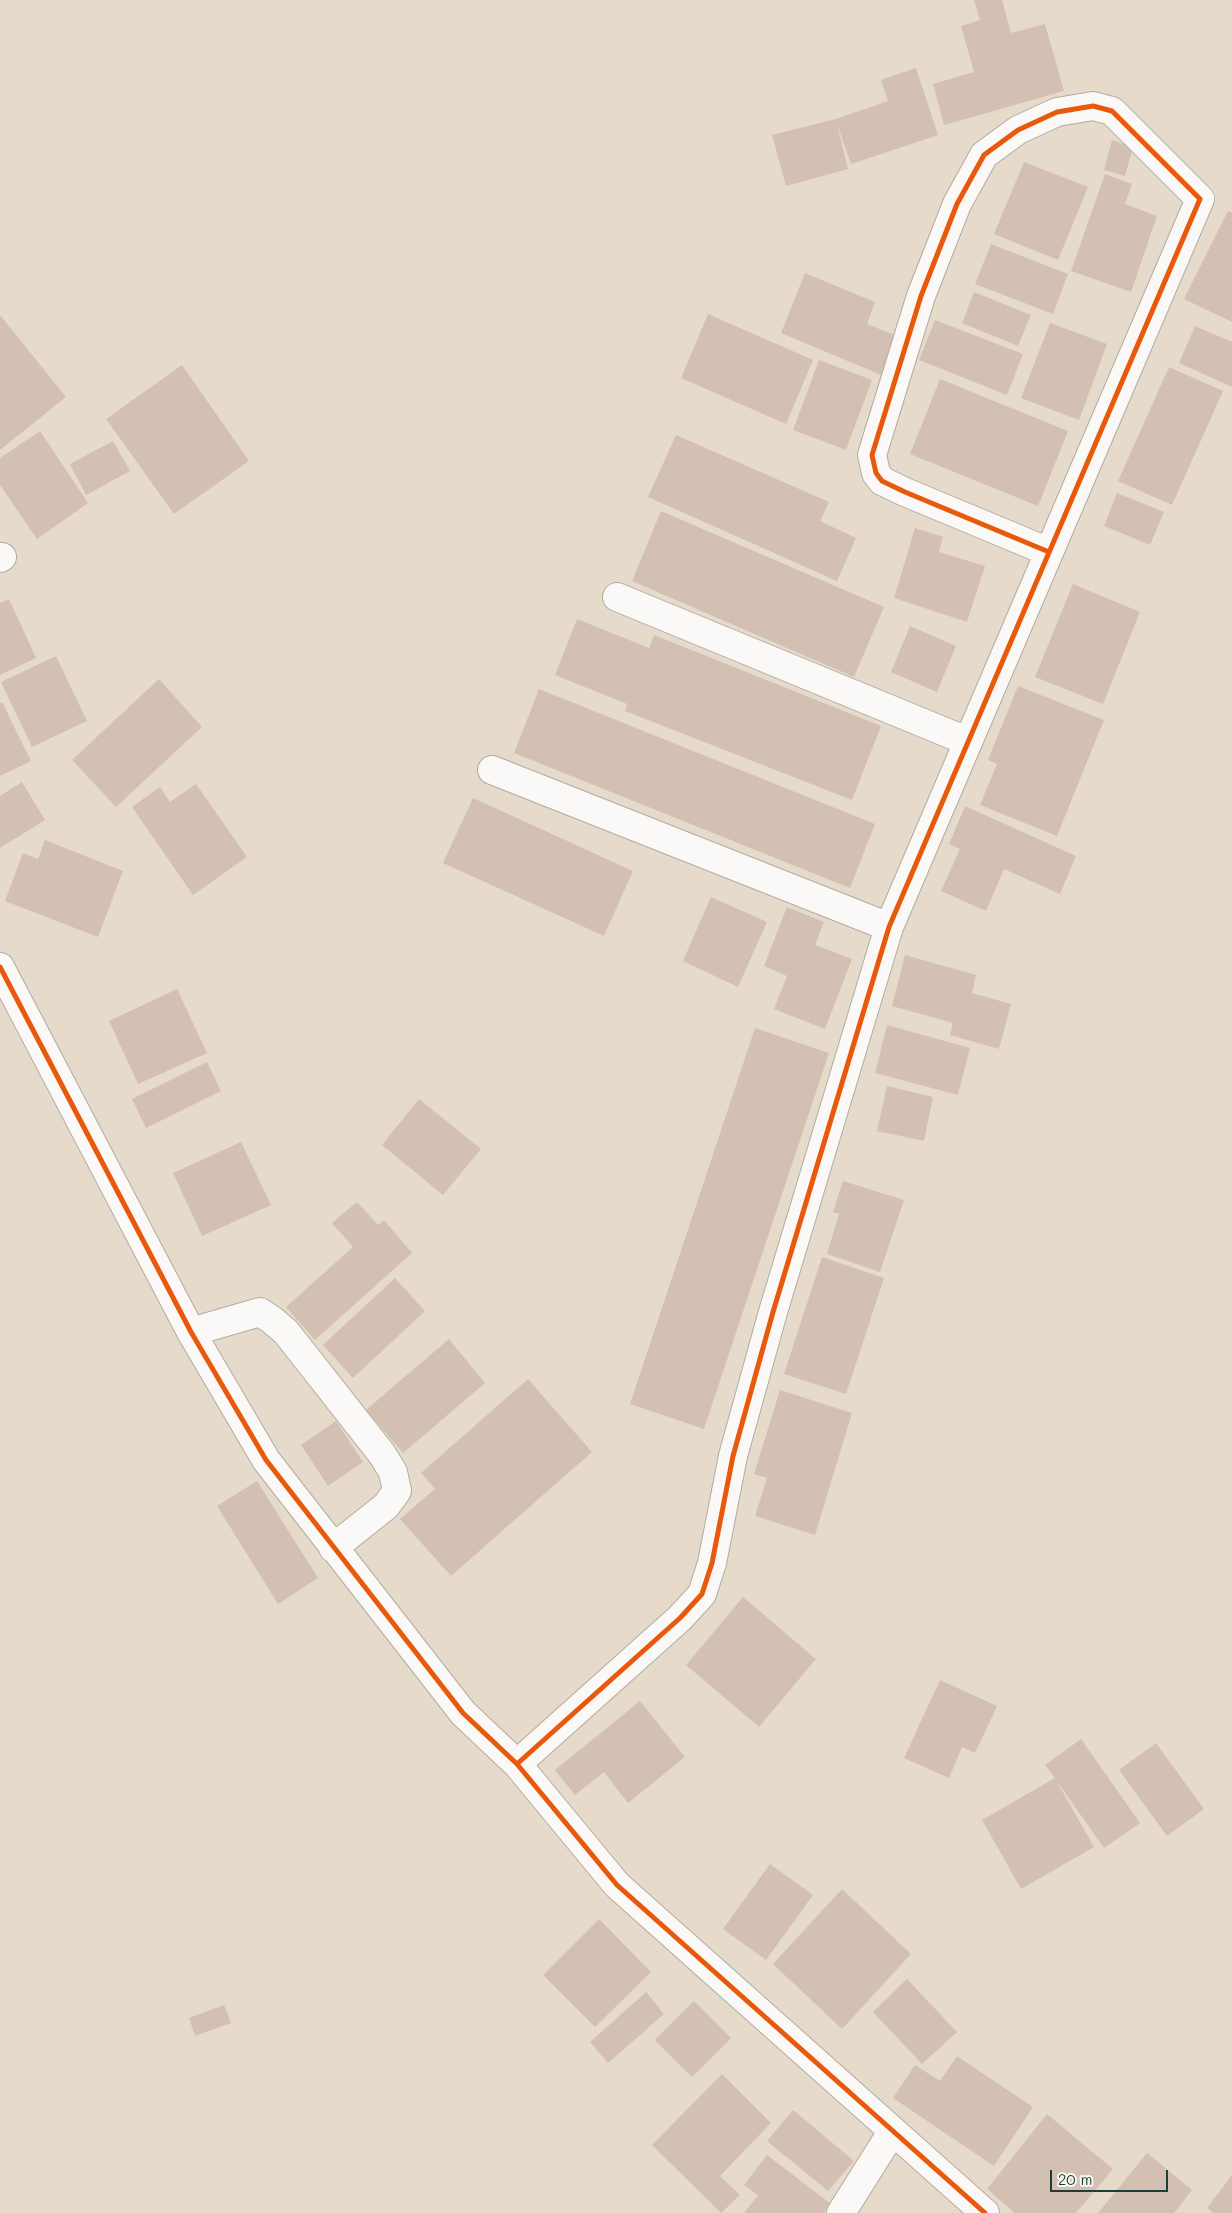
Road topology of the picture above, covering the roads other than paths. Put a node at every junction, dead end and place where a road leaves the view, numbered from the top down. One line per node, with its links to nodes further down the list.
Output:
1 (1049, 552): 1 (street); 3 (street)
2 (617, 597): 3 (street)
3 (967, 742): 5 (street)
4 (492, 770): 5 (street)
5 (889, 927): 9 (street)
6 (0, 967): 7 (street)
7 (191, 1332): 8 (street); 8 (street)
8 (334, 1548): 9 (street)
9 (517, 1764): 10 (street)
10 (892, 2132): 11 (street); 12 (street)
11 (841, 2213)
12 (985, 2213)

